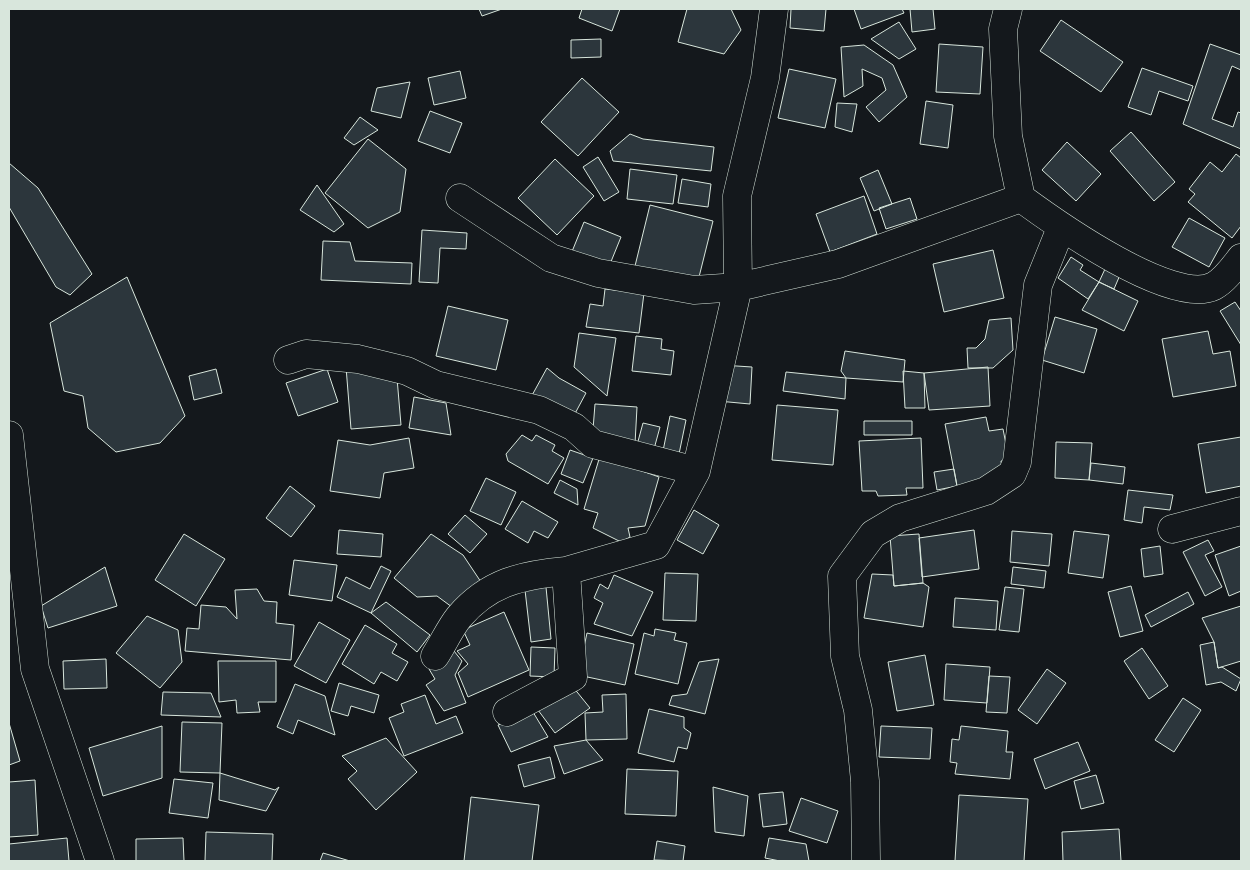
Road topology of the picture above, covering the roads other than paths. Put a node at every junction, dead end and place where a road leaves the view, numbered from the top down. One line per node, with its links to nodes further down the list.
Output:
1 (774, 9): 7 (street)
2 (1008, 9): 4 (street)
3 (460, 198): 7 (street)
4 (1020, 198): 5 (street); 7 (street)
5 (1061, 228): 6 (street); 17 (street)
6 (1241, 258)
7 (738, 287): 10 (street)
8 (288, 360): 10 (street)
9 (9, 436): 16 (street)
10 (696, 471): 13 (street)
11 (1241, 511): 12 (street)
12 (1172, 529)
13 (566, 571): 14 (street); 15 (street)
14 (435, 656)
15 (508, 712)
16 (100, 861)
17 (866, 861)

